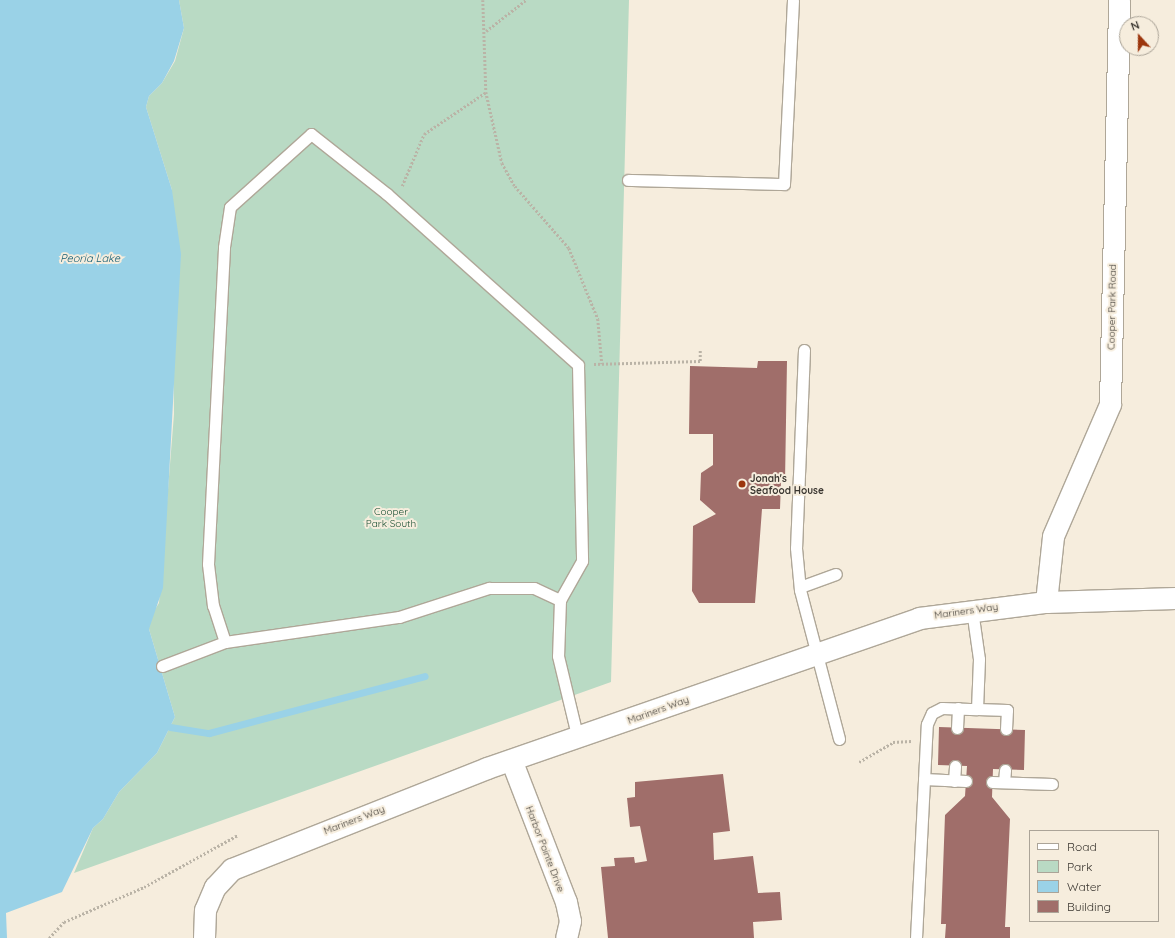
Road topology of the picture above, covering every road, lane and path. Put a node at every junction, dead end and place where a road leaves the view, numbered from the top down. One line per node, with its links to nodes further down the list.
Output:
1 (484, 0): 5 (path)
2 (526, 0): 5 (path)
3 (793, 0): 7 (lane)
4 (1119, 0): 17 (street, Cooper Park Road)
5 (486, 31): 6 (path)
6 (486, 92): 8 (path); 11 (path)
7 (628, 180)
8 (395, 201): 12 (lane); 19 (lane)
9 (700, 350): 11 (path)
10 (804, 350): 14 (lane)
11 (602, 364): 12 (path)
12 (578, 365): 16 (lane)
13 (836, 574): 14 (lane)
14 (800, 587): 20 (lane)
15 (1175, 598): 17 (street, Mariners Way)
16 (560, 600): 19 (lane); 26 (lane)
17 (1046, 602): 18 (street, Mariners Way)
18 (972, 610): 20 (street, Mariners Way); 23 (lane)
19 (225, 642): 21 (lane)
20 (815, 654): 26 (street, Mariners Way); 27 (lane)
21 (162, 666)
22 (958, 708): 23 (lane); 24 (lane); 33 (lane)
23 (977, 708): 25 (lane)
24 (957, 728)
25 (1006, 729)
26 (578, 739): 29 (street, Mariners Way)
27 (838, 739)
28 (911, 741): 30 (path)
29 (512, 762): 41 (street, Mariners Way); 42 (street, Harbor Pointe Drive)
30 (859, 762)
31 (955, 766): 34 (lane)
32 (1005, 770): 37 (lane)
33 (924, 779): 34 (lane); 43 (lane)
34 (954, 781): 35 (lane)
35 (966, 781)
36 (992, 782): 37 (lane)
37 (1004, 782): 38 (lane)
38 (1052, 784)
39 (238, 835): 40 (path)
40 (49, 938)
41 (204, 938)
42 (566, 938)
43 (916, 938)

